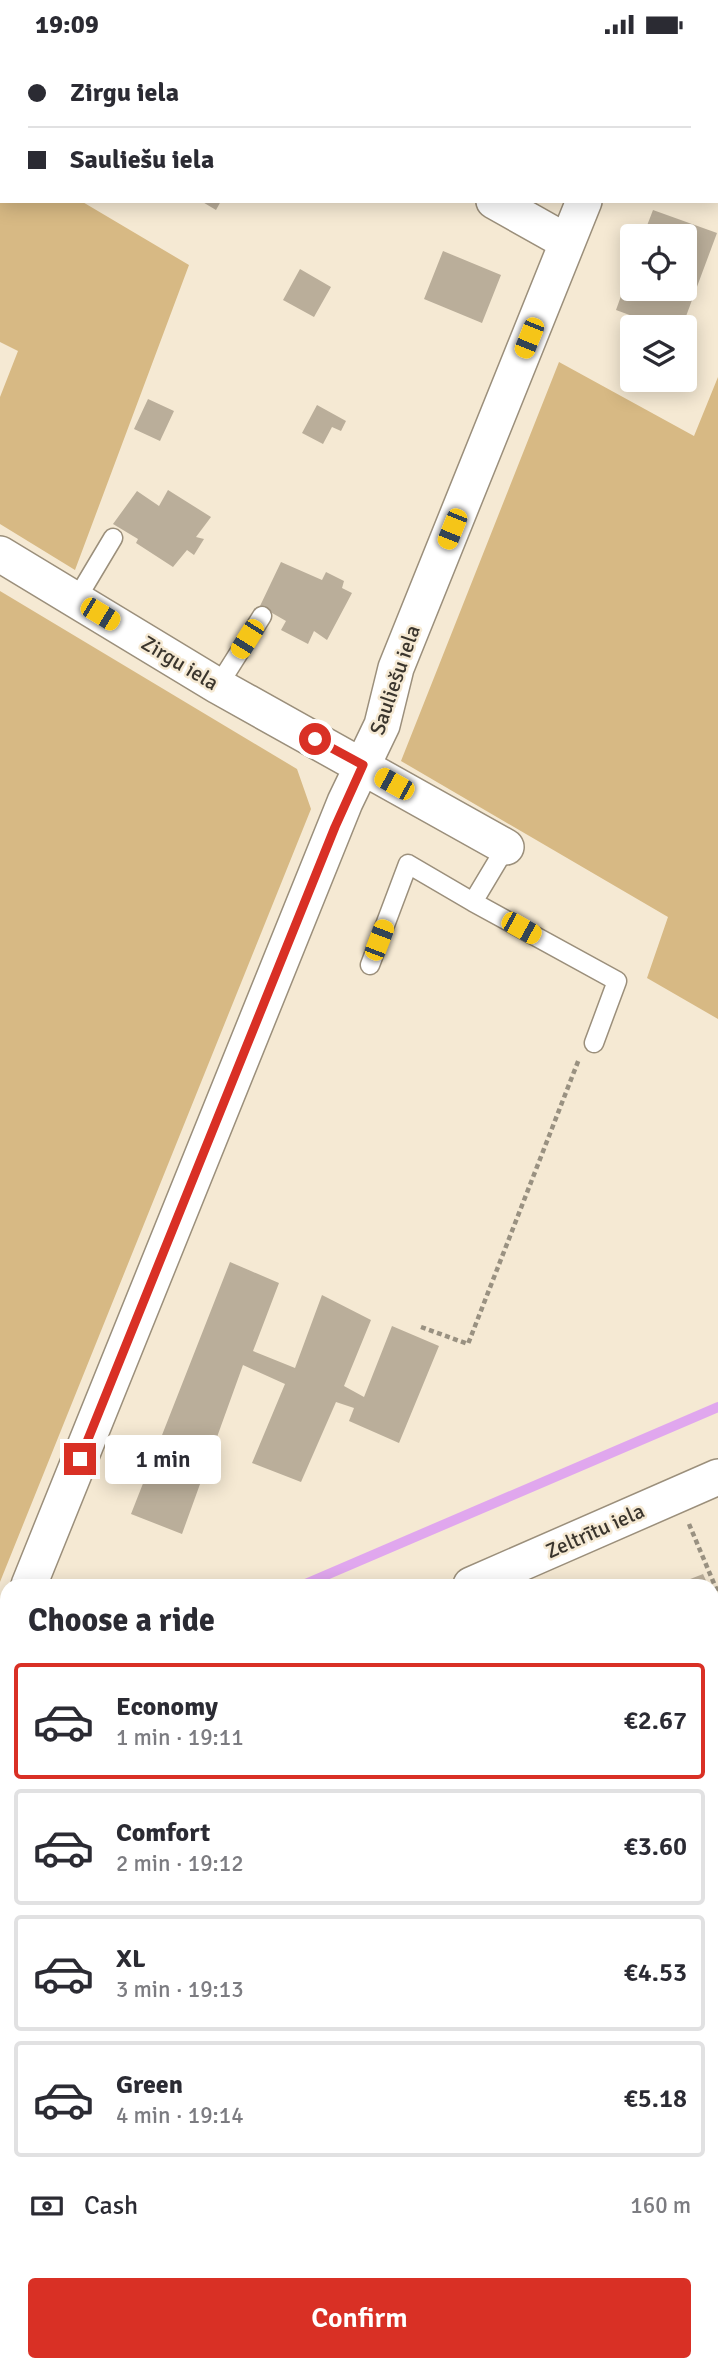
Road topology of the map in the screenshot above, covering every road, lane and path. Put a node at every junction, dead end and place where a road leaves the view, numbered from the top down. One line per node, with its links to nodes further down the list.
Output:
1 (498, 203): 3 (street)
2 (583, 203): 3 (street, Sauliešu iela)
3 (568, 242): 9 (street, Sauliešu iela)
4 (113, 538): 6 (lane)
5 (0, 554): 6 (street, Zirgu iela)
6 (76, 600): 8 (street, Zirgu iela)
7 (262, 616): 8 (lane)
8 (218, 686): 9 (street, Zirgu iela)
9 (363, 765): 10 (street, Zirgu iela); 17 (street, Sauliešu iela)
10 (506, 847): 11 (lane)
11 (473, 902): 12 (lane); 13 (lane)
12 (370, 965)
13 (594, 1043): 14 (path)
14 (421, 1327)
15 (718, 1477): 18 (street, Zeltrītu iela)
16 (690, 1525): 19 (path)
17 (31, 1579)
18 (485, 1579)
19 (712, 1579)

